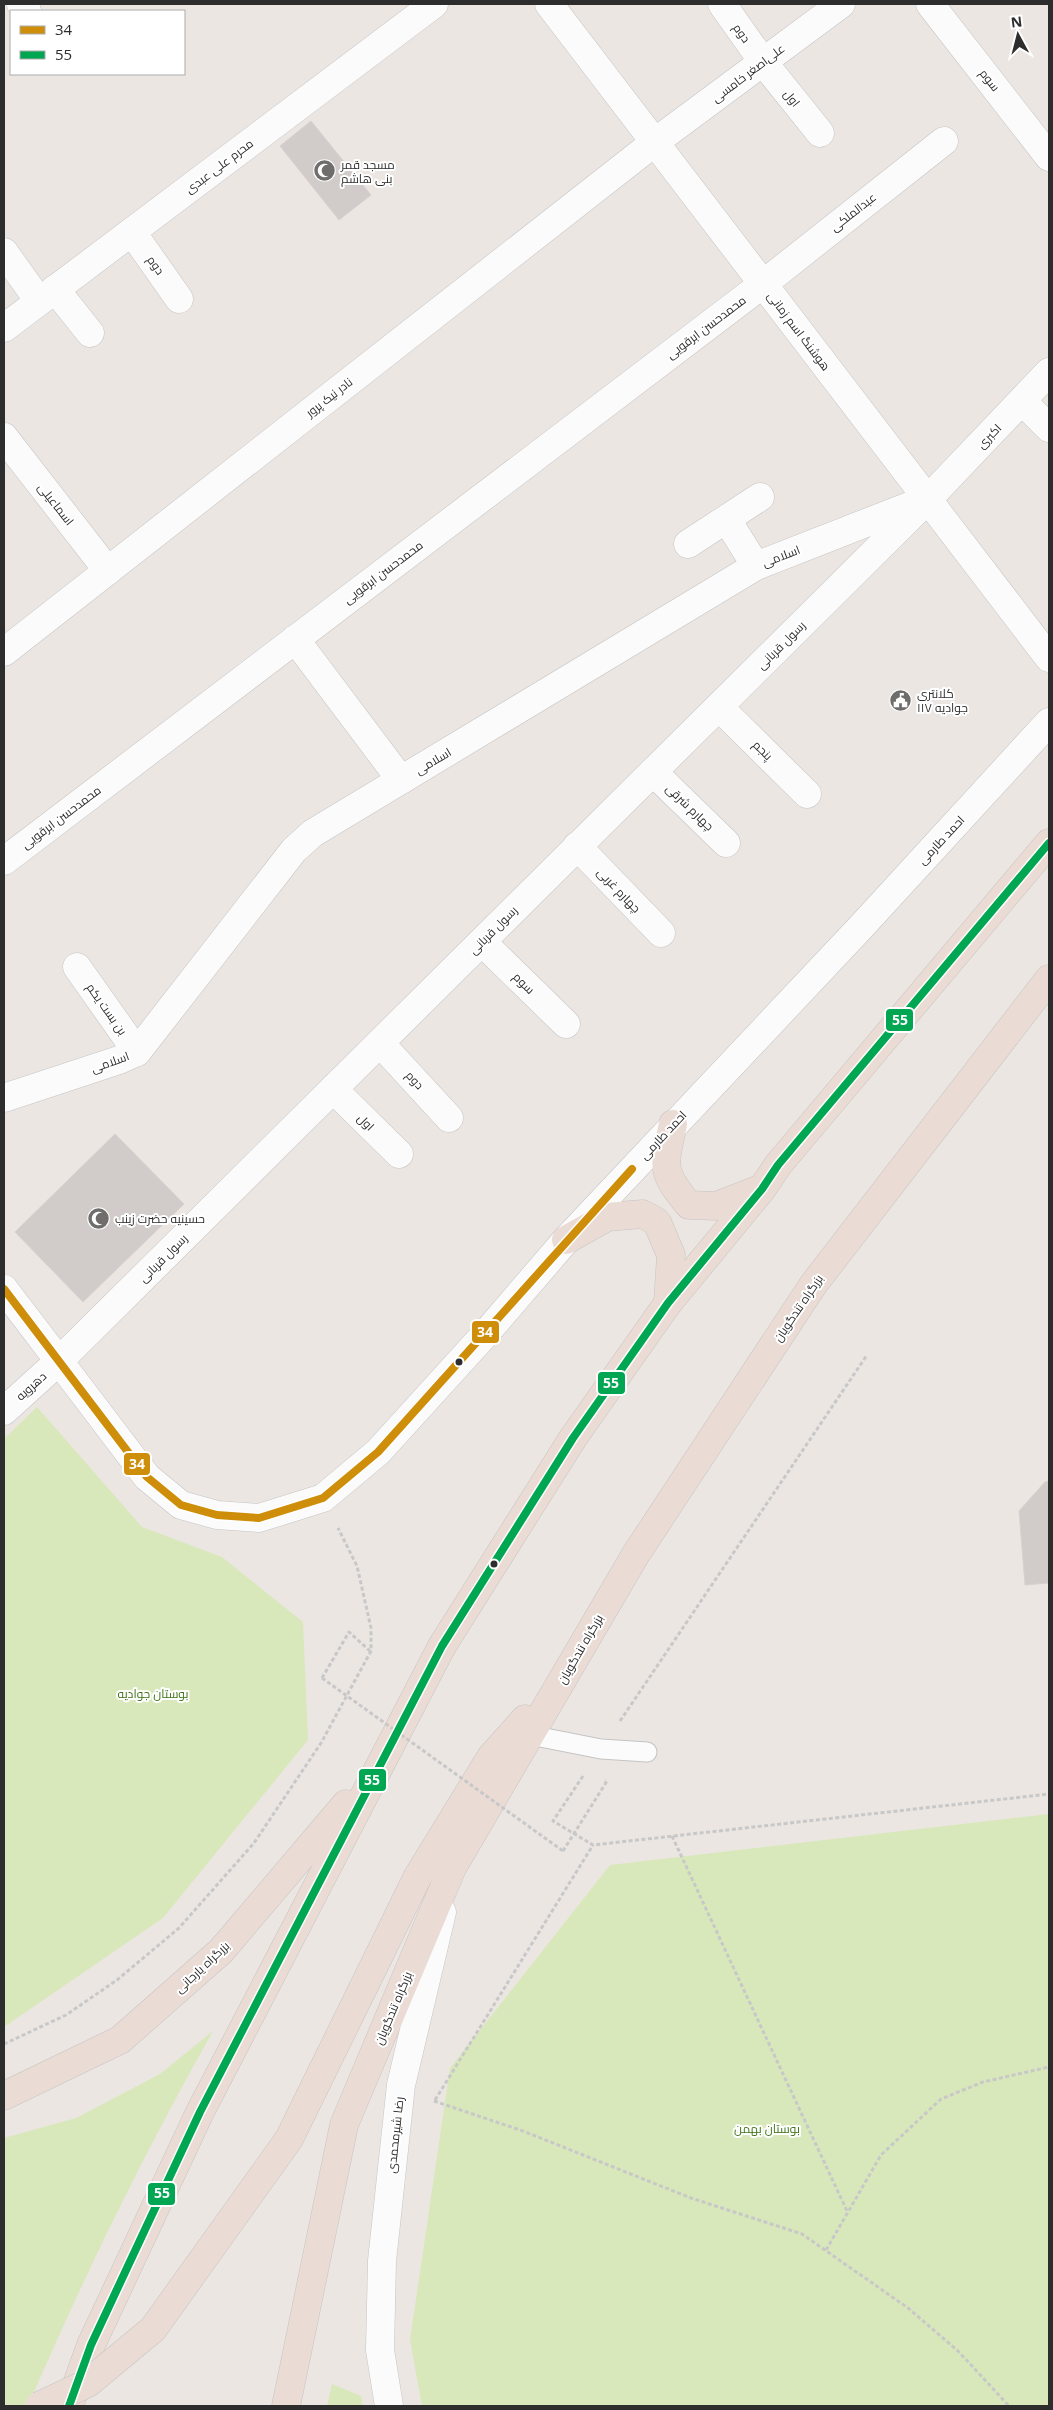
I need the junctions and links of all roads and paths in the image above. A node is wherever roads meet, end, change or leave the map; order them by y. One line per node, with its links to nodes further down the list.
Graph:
1 (434, 4): 11 (street, محرم علی عبدی)
2 (549, 4): 9 (street, هوشنگ اسم زمانی)
3 (722, 4): 6 (street, دوم)
4 (841, 4): 6 (street, علی‌اصغر خامسی)
5 (930, 4): 10 (street, سوم)
6 (763, 62): 7 (street, اول); 9 (street, علی‌اصغر خامسی)
7 (820, 133)
8 (944, 141): 13 (street, عبدالملکی)
9 (655, 142): 13 (street, هوشنگ اسم زمانی); 27 (street, نادر نیک پرور)
10 (1049, 157)
11 (132, 232): 14 (street, محرم علی عبدی); 15 (street, دوم)
12 (4, 252): 14 (street)
13 (763, 284): 23 (street, هوشنگ اسم زمانی); 28 (street, محمدحسن ابرقویی)
14 (47, 295): 16 (street, محرم علی عبدی); 17 (street)
15 (180, 299)
16 (4, 328)
17 (90, 333)
18 (1049, 372): 19 (street, اکبری)
19 (1022, 400): 20 (street); 23 (street, اکبری)
20 (1049, 428)
21 (4, 437): 27 (street, اسماعیلی)
22 (760, 497): 24 (street)
23 (928, 499): 26 (street, اسلامی); 30 (street, هوشنگ اسم زمانی); 31 (street, رسول قربانی)
24 (727, 520): 25 (street); 26 (street)
25 (688, 544)
26 (756, 566): 34 (street, اسلامی)
27 (108, 571): 29 (street, نادر نیک پرور)
28 (295, 639): 34 (street); 39 (street, محمدحسن ابرقویی)
29 (4, 652)
30 (1049, 658)
31 (719, 706): 33 (street, رسول قربانی); 35 (street, پنجم)
32 (1049, 722): 50 (street, احمد طارمی)
33 (653, 772): 37 (street, چهارم شرقی); 38 (street, رسول قربانی)
34 (401, 780): 46 (street, اسلامی)
35 (807, 794)
36 (1049, 842): 52 (highway)
37 (726, 843)
38 (577, 846): 40 (street, چهارم غربی); 41 (street, رسول قربانی)
39 (4, 860)
40 (661, 933)
41 (482, 942): 44 (street, سوم); 45 (street, رسول قربانی)
42 (77, 967): 46 (street, بن بست یکم)
43 (1049, 979): 61 (highway, بزرگراه تندگویان)
44 (566, 1024)
45 (380, 1043): 47 (street, رسول قربانی); 49 (street, دوم)
46 (137, 1052): 48 (street, اسلامی)
47 (333, 1089): 51 (street, اول); 57 (street, رسول قربانی)
48 (4, 1098)
49 (449, 1118)
50 (673, 1124): 52 (highway); 53 (street, احمد طارمی)
51 (399, 1154)
52 (762, 1189): 55 (highway)
53 (566, 1240): 55 (highway); 59 (street, احمد طارمی)
54 (4, 1289): 57 (street, احمد طارمی)
55 (668, 1303): 65 (highway)
56 (867, 1355): 63 (path)
57 (59, 1361): 58 (street, دهرویه); 59 (street, احمد طارمی)
58 (4, 1411)
59 (322, 1498): 60 (path)
60 (370, 1651): 66 (path, bridge); 71 (path)
61 (567, 1672): 62 (highway, بزرگراه تندگویان); 78 (highway, bridge)
62 (530, 1734): 63 (lane); 70 (highway, بزرگراه تندگویان)
63 (602, 1749): 64 (lane); 69 (path)
64 (647, 1752)
65 (379, 1765): 73 (highway, بزرگراه یارجانی); 79 (highway)
66 (607, 1781)
67 (1049, 1794): 68 (path)
68 (672, 1836): 69 (path); 76 (path)
69 (593, 1845): 74 (path)
70 (452, 1868): 80 (highway, بزرگراه تندگویان); 81 (street, رضا شیرمحمدی)
71 (4, 2044)
72 (1049, 2067): 76 (path)
73 (4, 2096)
74 (434, 2101): 75 (path); 77 (path)
75 (432, 2111)
76 (847, 2211): 77 (path)
77 (826, 2250): 82 (path)
78 (39, 2406)
79 (69, 2406)
80 (286, 2406)
81 (389, 2406)
82 (1009, 2406)

